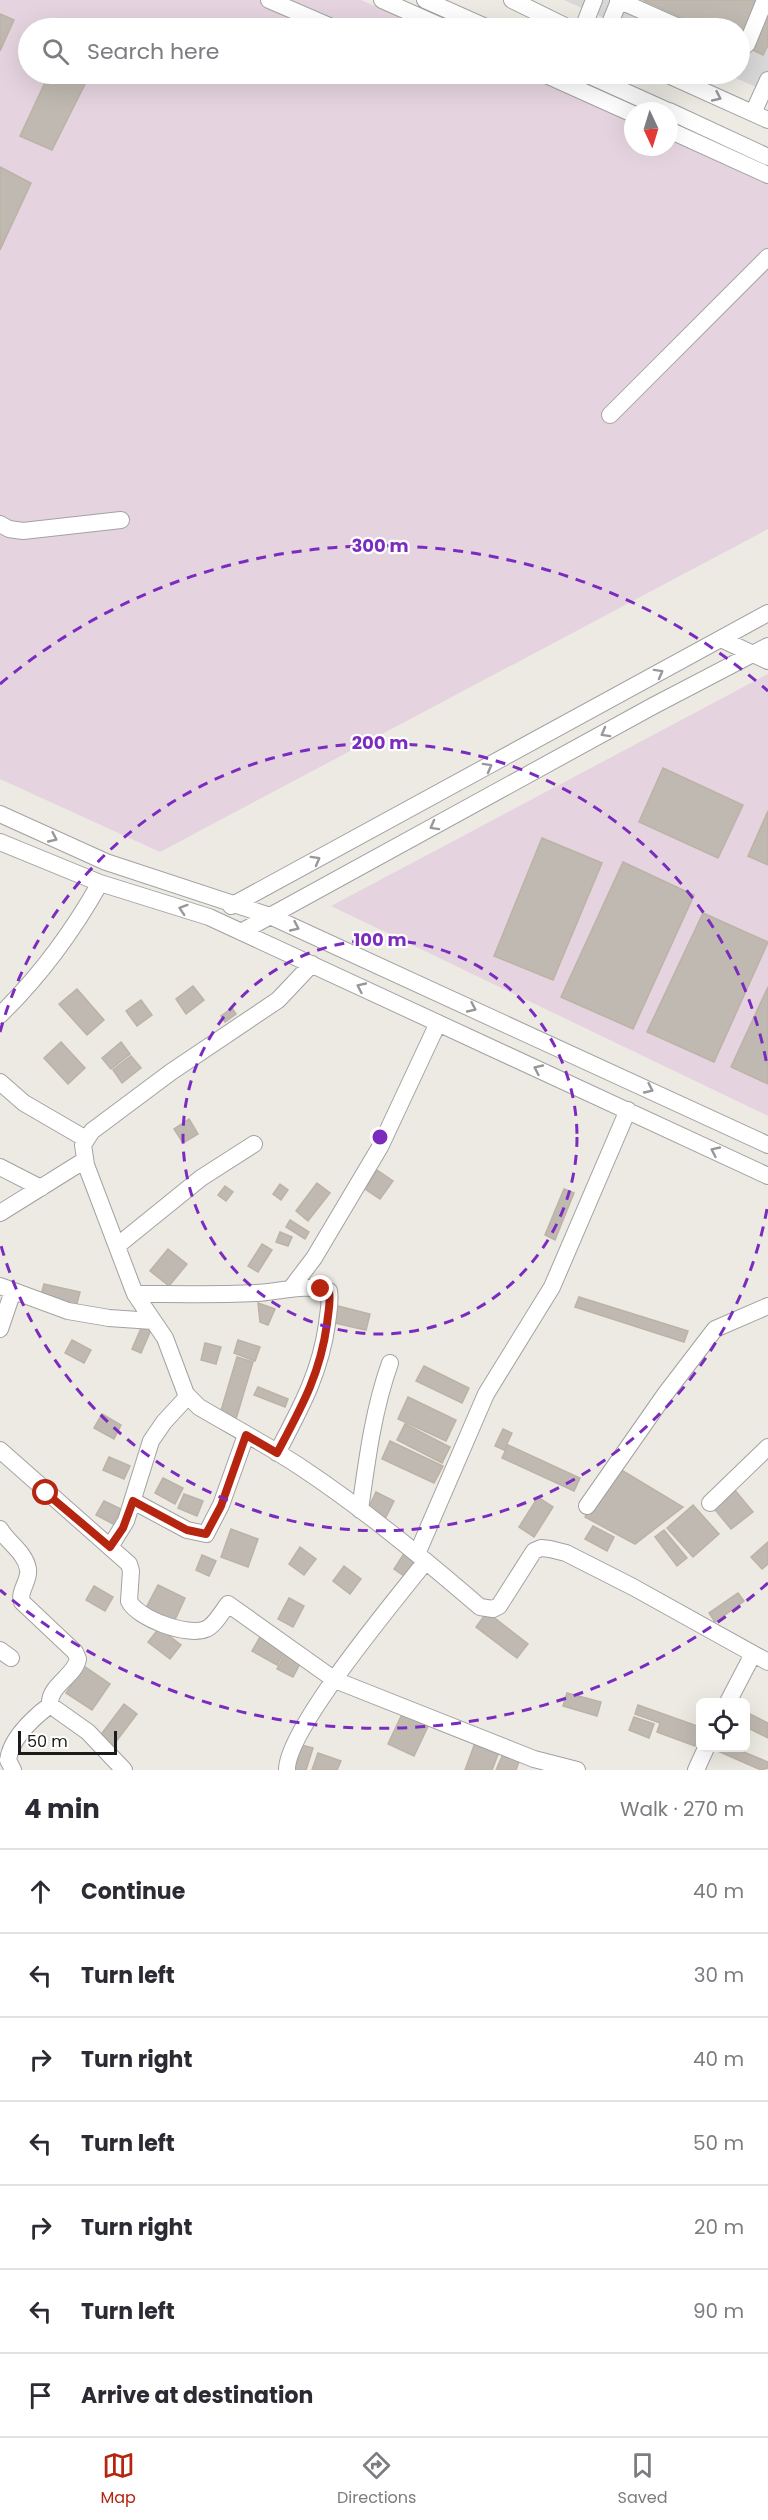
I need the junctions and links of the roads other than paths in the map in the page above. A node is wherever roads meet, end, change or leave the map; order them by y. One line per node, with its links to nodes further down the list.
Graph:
1 (269, 0): 8 (street)
2 (382, 0): 9 (street)
3 (425, 0): 10 (street)
4 (512, 0): 11 (street)
5 (594, 0): 12 (street)
6 (619, 0): 13 (street); 14 (street)
7 (765, 0): 15 (street)
8 (311, 18)
9 (422, 18)
10 (466, 18)
11 (549, 18)
12 (587, 18)
13 (612, 18)
14 (659, 18)
15 (750, 37)
16 (768, 80): 23 (street)
17 (566, 84): 21 (street)
18 (608, 84): 20 (street)
19 (688, 84): 23 (street, one-way to 23)
20 (649, 102)
21 (624, 110)
22 (678, 115): 25 (street)
23 (760, 117)
24 (678, 134): 26 (street)
25 (768, 157)
26 (768, 175)
27 (768, 256): 28 (street)
28 (610, 415)
29 (121, 520): 30 (street)
30 (0, 524)
31 (768, 613): 32 (street)
32 (721, 639): 33 (street); 37 (street, one-way to 32)
33 (763, 654): 38 (street, one-way to 38)
34 (0, 814): 37 (street, one-way to 37)
35 (0, 842): 36 (street)
36 (100, 883): 39 (street, one-way to 36); 42 (street)
37 (237, 903): 38 (street); 39 (street)
38 (270, 916): 40 (street); 48 (street, one-way to 48)
39 (209, 917): 40 (street)
40 (241, 932): 41 (street)
41 (312, 964): 43 (street, one-way to 41); 46 (street)
42 (0, 1015)
43 (438, 1023): 45 (street, one-way to 43); 55 (street)
44 (0, 1082): 46 (street)
45 (628, 1110): 51 (street, one-way to 45); 73 (street)
46 (86, 1138): 49 (street)
47 (254, 1144): 54 (street)
48 (768, 1145)
49 (85, 1160): 52 (street); 54 (street)
50 (0, 1167): 52 (street)
51 (768, 1176)
52 (41, 1188): 53 (street)
53 (0, 1213)
54 (117, 1246): 57 (street)
55 (292, 1287): 57 (street); 66 (street)
56 (6, 1288): 59 (street); 60 (street)
57 (135, 1294): 59 (street)
58 (768, 1306): 69 (street)
59 (153, 1321): 62 (street)
60 (0, 1329)
61 (390, 1363): 70 (street)
62 (188, 1396): 63 (street); 67 (street)
63 (246, 1435): 66 (street); 67 (street)
64 (768, 1448): 68 (street)
65 (0, 1450): 72 (street)
66 (277, 1453): 70 (street)
67 (133, 1501): 72 (street)
68 (710, 1503)
69 (587, 1506)
70 (360, 1510): 73 (street)
71 (0, 1529): 78 (street)
72 (110, 1547): 76 (street)
73 (421, 1557): 74 (street); 76 (street)
74 (753, 1654): 75 (street); 77 (street)
75 (768, 1662)
76 (335, 1680): 82 (street); 83 (street)
77 (730, 1698)
78 (50, 1705): 80 (street); 81 (street)
79 (704, 1752): 84 (street)
80 (13, 1770)
81 (124, 1770)
82 (287, 1770)
83 (577, 1770)
84 (696, 1770)

